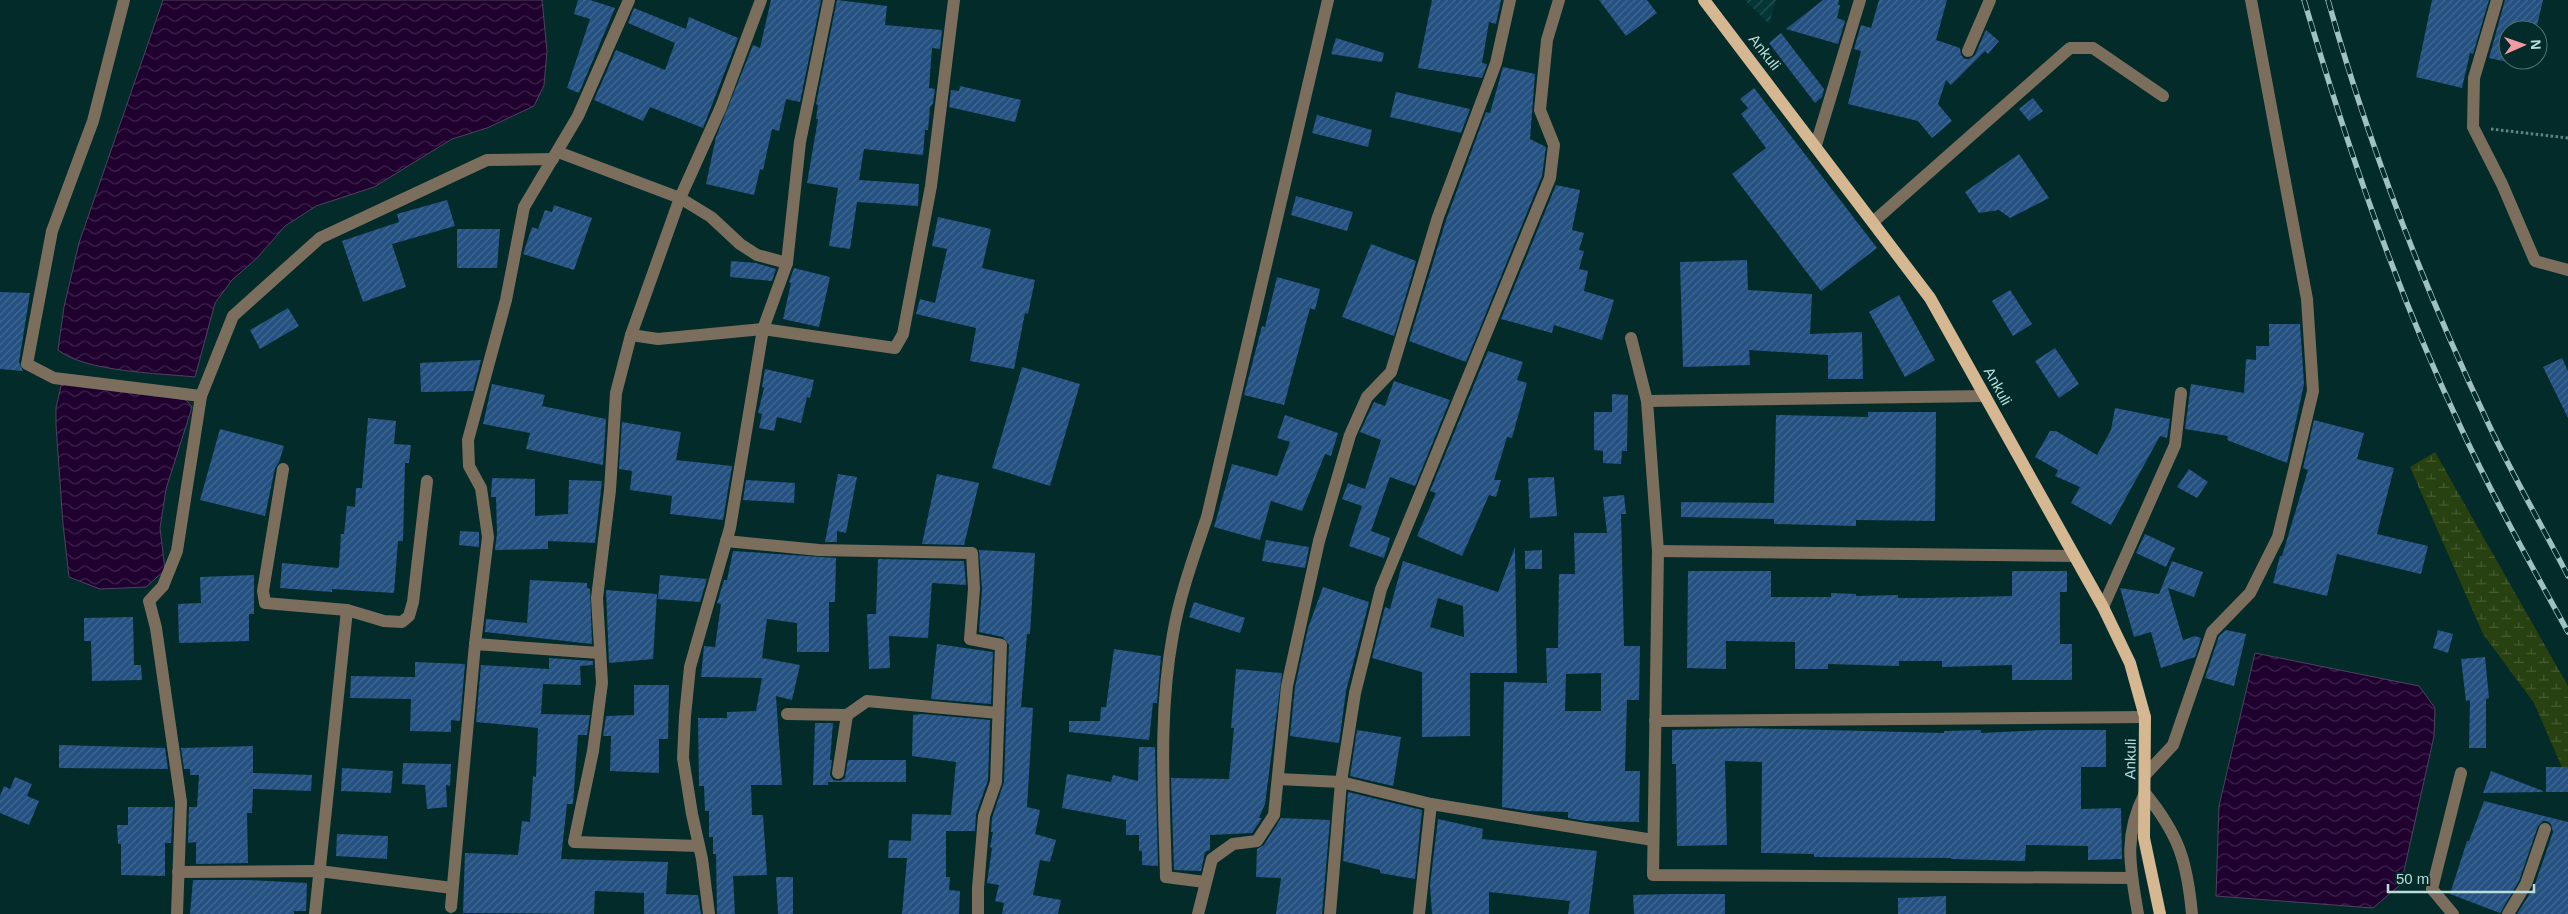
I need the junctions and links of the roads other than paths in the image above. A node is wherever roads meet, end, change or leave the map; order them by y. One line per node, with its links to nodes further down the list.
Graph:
1 (124, 0): 26 (street)
2 (629, 0): 17 (street)
3 (761, 0): 18 (street)
4 (830, 0): 20 (street)
5 (954, 0): 22 (street)
6 (1328, 0): 56 (street)
7 (1510, 0): 46 (street)
8 (1559, 0): 47 (street)
9 (1704, 0): 16 (main road, Ankuli)
10 (1860, 0): 16 (street)
11 (1990, 0): 14 (street)
12 (2251, 0): 45 (street)
13 (2497, 0): 21 (street)
14 (1968, 51)
15 (2163, 96): 19 (street)
16 (1816, 146): 19 (main road, Ankuli)
17 (556, 156): 18 (street); 26 (street); 36 (street)
18 (680, 198): 20 (street); 23 (street)
19 (1873, 222): 27 (main road, Ankuli)
20 (787, 263): 22 (street)
21 (2568, 270)
22 (764, 329): 23 (street); 31 (street)
23 (631, 335): 37 (street)
24 (1631, 338): 28 (street)
25 (2180, 393): 34 (street)
26 (201, 396): 54 (street)
27 (1985, 396): 28 (street); 33 (main road, Ankuli)
28 (1648, 401): 32 (street)
29 (283, 468): 35 (street)
30 (426, 481): 35 (street)
31 (726, 540): 38 (street); 52 (street)
32 (1658, 551): 33 (street); 42 (street)
33 (2074, 556): 34 (main road, Ankuli)
34 (2103, 607): 41 (main road, Ankuli)
35 (347, 610): 53 (street)
36 (475, 644): 37 (street); 57 (street)
37 (599, 652): 52 (street)
38 (998, 713): 40 (street); 63 (street)
39 (787, 714): 40 (street)
40 (847, 715): 43 (street)
41 (2146, 717): 42 (street); 45 (main road, Ankuli)
42 (1655, 721): 51 (street)
43 (838, 773)
44 (2461, 773): 69 (street)
45 (2146, 774): 48 (main road, Ankuli)
46 (1278, 779): 47 (street); 56 (street)
47 (1341, 782): 49 (street); 59 (street)
48 (2146, 793): 55 (street); 67 (main road, Ankuli); 68 (street)
49 (1431, 804): 51 (street); 65 (street)
50 (2546, 829): 70 (street)
51 (1653, 840): 55 (street)
52 (698, 846): 62 (street)
53 (319, 871): 54 (street); 57 (street); 61 (street)
54 (178, 872): 60 (street)
55 (2132, 878): 66 (street)
56 (1204, 882): 64 (street)
57 (452, 888): 58 (street)
58 (450, 907)
59 (1333, 913)
60 (177, 914)
61 (315, 914)
62 (709, 914)
63 (978, 914)
64 (1198, 914)
65 (1419, 914)
66 (2138, 914)
67 (2160, 914)
68 (2192, 914)
69 (2452, 914)
70 (2508, 914)

